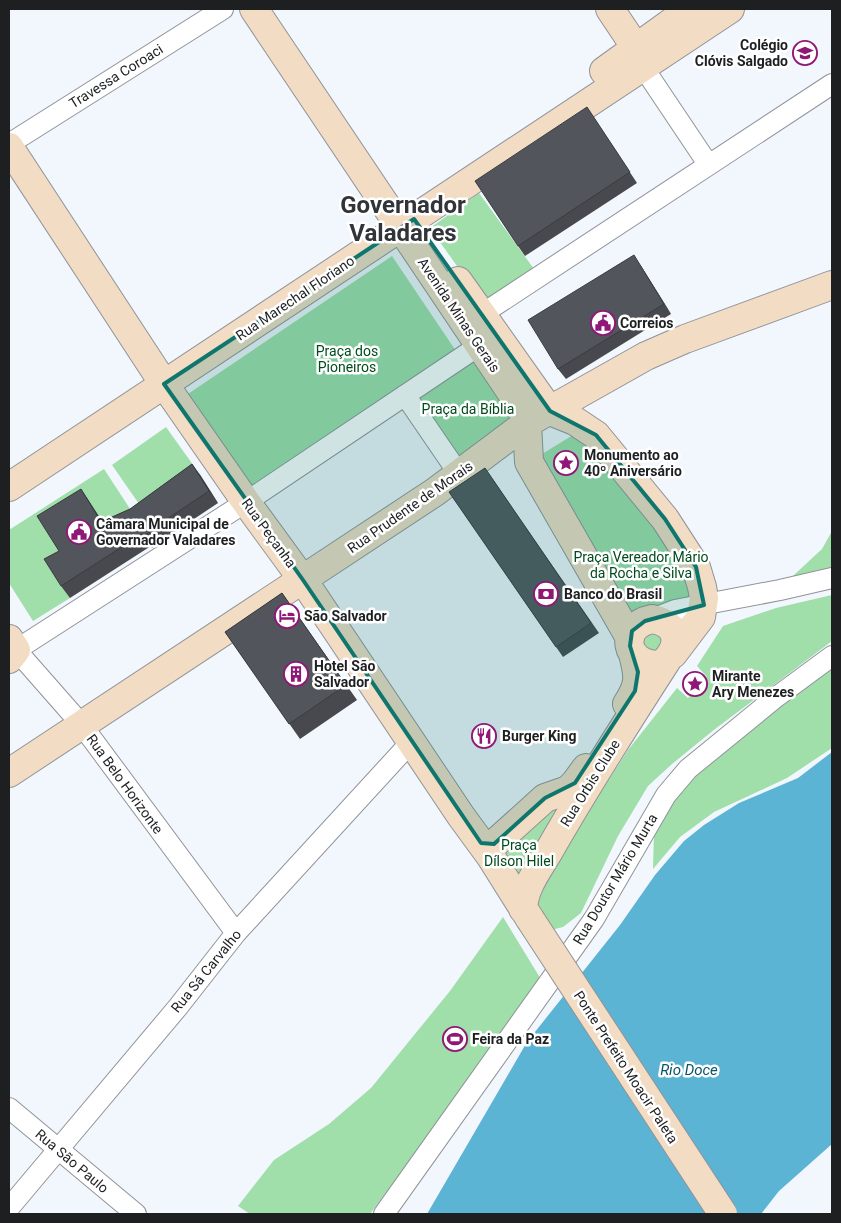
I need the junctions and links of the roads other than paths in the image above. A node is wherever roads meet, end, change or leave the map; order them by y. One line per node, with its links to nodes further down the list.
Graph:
1 (222, 9): 9 (street, Travessa Coroaci)
2 (254, 9): 11 (street, Avenida Minas Gerais)
3 (273, 9): 11 (street, Avenida Minas Gerais)
4 (610, 9): 7 (street)
5 (690, 9): 7 (street, Rua Marechal Floriano)
6 (730, 9): 7 (street, Rua Marechal Floriano)
7 (640, 58): 10 (street); 11 (street, Rua Marechal Floriano)
8 (832, 84): 10 (street)
9 (9, 145): 15 (street, Rua Peçanha)
10 (708, 164): 13 (street)
11 (403, 218): 13 (street, Avenida Minas Gerais); 14 (street, Avenida Minas Gerais); 15 (street, Rua Marechal Floriano)
12 (832, 285): 17 (street, Rua Prudente de Morais)
13 (482, 314): 17 (street, Avenida Minas Gerais)
14 (480, 345): 16 (street); 17 (street, Avenida Minas Gerais)
15 (162, 379): 18 (street, Rua Marechal Floriano); 20 (street, Rua Marechal Floriano); 21 (street, Rua Peçanha)
16 (405, 396): 19 (street); 21 (street)
17 (538, 417): 19 (street, Rua Prudente de Morais); 24 (street); 26 (street)
18 (9, 471)
19 (459, 474): 23 (street, Rua Prudente de Morais)
20 (9, 487)
21 (246, 502): 23 (street, Rua Peçanha); 27 (street)
22 (832, 578): 24 (street)
23 (303, 580): 30 (street, Rua Prudente de Morais); 31 (street, Rua Peçanha)
24 (712, 597): 25 (street); 29 (street, Rua Orbis Clube)
25 (652, 619): 26 (street); 29 (street)
26 (631, 646): 29 (street); 33 (street, Rua Orbis Clube)
27 (11, 649): 30 (street, Rua Belo Horizonte)
28 (832, 656): 42 (street, Rua Doutor Mário Murta)
29 (670, 657): 34 (street, Rua Orbis Clube)
30 (81, 724): 32 (street, Rua Prudente de Morais); 37 (street, Rua Belo Horizonte)
31 (412, 741): 35 (street, Rua Peçanha); 37 (street, Rua Sá Carvalho)
32 (9, 772)
33 (543, 800): 34 (street); 35 (street, Rua Orbis Clube)
34 (569, 816): 36 (street, Rua Orbis Clube)
35 (489, 848): 36 (street, Rua Peçanha)
36 (523, 901): 43 (street, Ponte Prefeito Moacir Paleta, bridge)
37 (236, 933): 39 (street, Rua Sá Carvalho)
38 (9, 1108): 39 (street, Rua São Paulo)
39 (58, 1149): 40 (street, Rua Sá Carvalho); 41 (street, Rua São Paulo)
40 (9, 1208)
41 (136, 1214)
42 (384, 1214)
43 (723, 1214)

